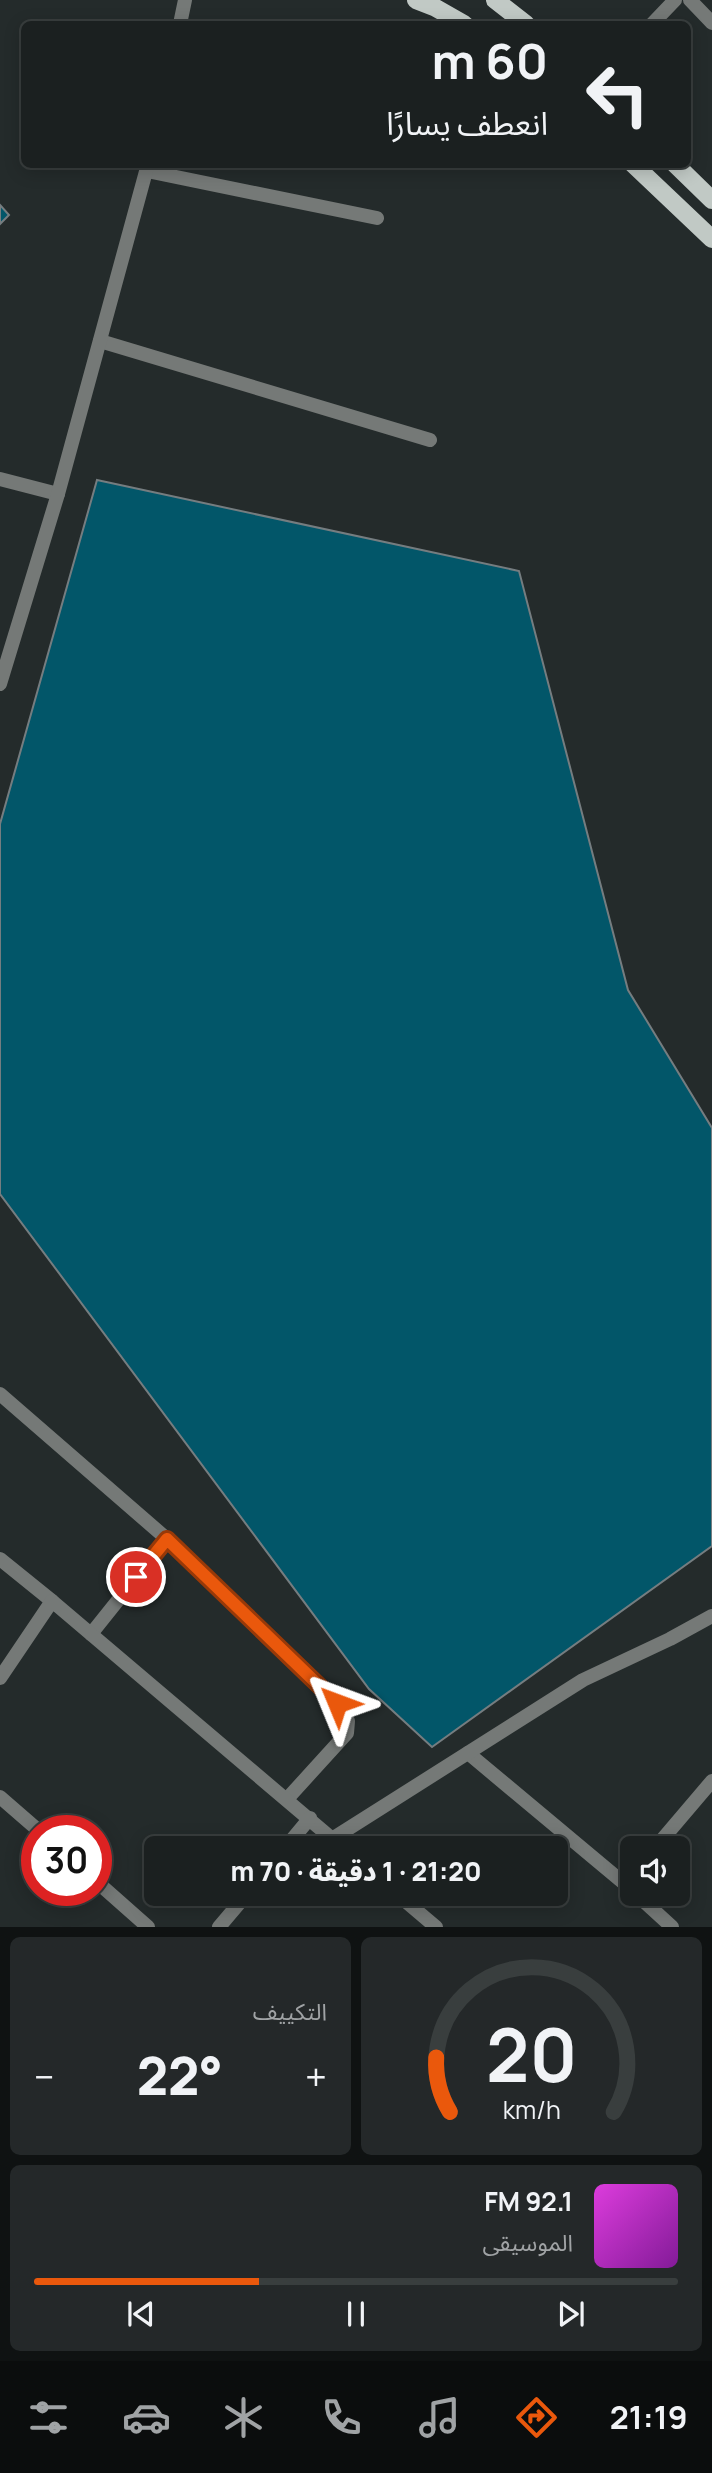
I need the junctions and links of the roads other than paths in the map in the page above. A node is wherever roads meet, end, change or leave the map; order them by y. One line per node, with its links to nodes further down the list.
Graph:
1 (185, 0): 6 (street)
2 (416, 0): 7 (main road)
3 (495, 0): 8 (main road)
4 (675, 0): 9 (street)
5 (690, 0): 10 (street)
6 (181, 21)
7 (459, 21)
8 (522, 21)
9 (655, 21)
10 (712, 23)
11 (147, 168): 15 (street); 17 (street)
12 (637, 168): 16 (main road)
13 (679, 168): 14 (main road)
14 (712, 200)
15 (377, 218)
16 (712, 239)
17 (100, 341): 18 (street); 20 (street)
18 (430, 440)
19 (0, 479): 20 (street)
20 (58, 494): 21 (street)
21 (0, 684)
22 (0, 1394): 23 (street)
23 (167, 1539): 27 (street); 32 (street)
24 (0, 1559): 25 (street)
25 (52, 1601): 27 (street); 28 (street)
26 (712, 1616): 29 (street)
27 (91, 1634): 32 (street)
28 (0, 1678)
29 (468, 1753): 37 (street); 39 (street)
30 (712, 1780): 38 (street)
31 (0, 1797): 33 (street)
32 (287, 1799): 34 (street)
33 (21, 1815)
34 (310, 1818): 35 (street); 36 (street)
35 (295, 1836)
36 (330, 1836)
37 (348, 1836)
38 (665, 1836)
39 (620, 1877)
40 (112, 1895): 44 (street)
41 (237, 1906): 45 (street)
42 (411, 1906): 46 (street)
43 (651, 1906): 47 (street)
44 (148, 1927)
45 (219, 1927)
46 (436, 1927)
47 (672, 1927)

